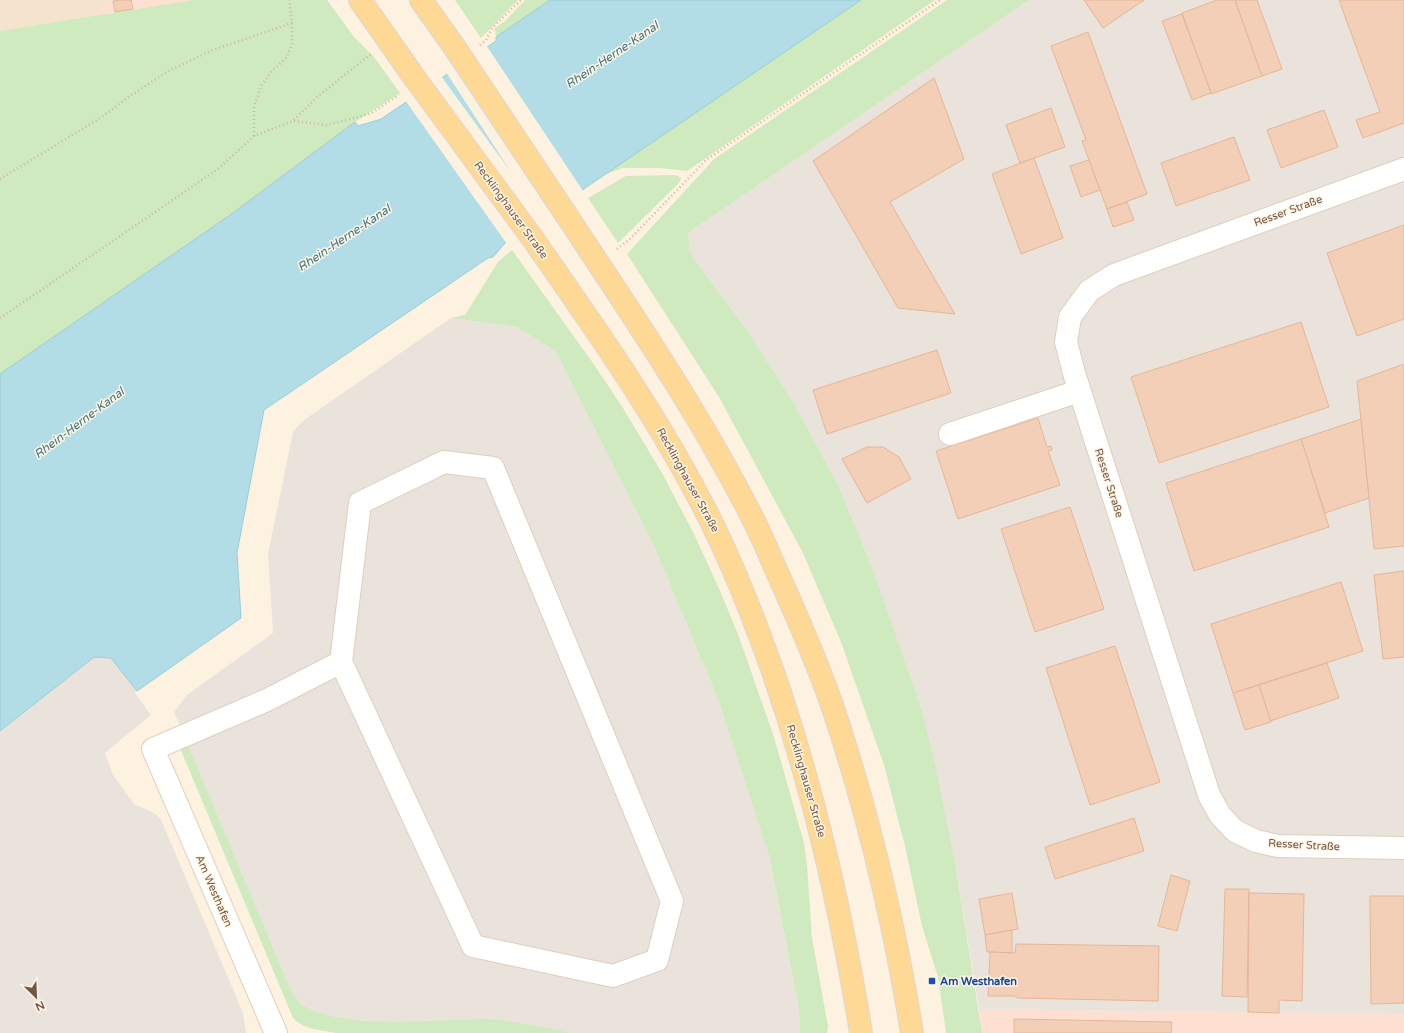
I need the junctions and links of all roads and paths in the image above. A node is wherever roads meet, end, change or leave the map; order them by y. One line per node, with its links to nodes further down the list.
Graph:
1 (289, 0): 6 (path)
2 (360, 0): 8 (main road, Recklinghauser Straße)
3 (421, 0): 22 (main road, bridge)
4 (522, 0): 7 (path)
5 (940, 0): 14 (path)
6 (292, 23): 11 (path); 13 (path)
7 (492, 28)
8 (389, 41): 10 (path); 20 (main road, Recklinghauser Straße, bridge)
9 (370, 114): 10 (path)
10 (293, 121): 11 (path)
11 (254, 136): 15 (path)
12 (1404, 169): 16 (street, Resser Straße)
13 (0, 179)
14 (618, 249)
15 (0, 318)
16 (1079, 390): 17 (street); 19 (street, Resser Straße)
17 (950, 434)
18 (341, 662): 18 (street); 21 (street, Am Westhafen)
19 (1404, 848)
20 (856, 1028)
21 (276, 1033)
22 (912, 1033)

